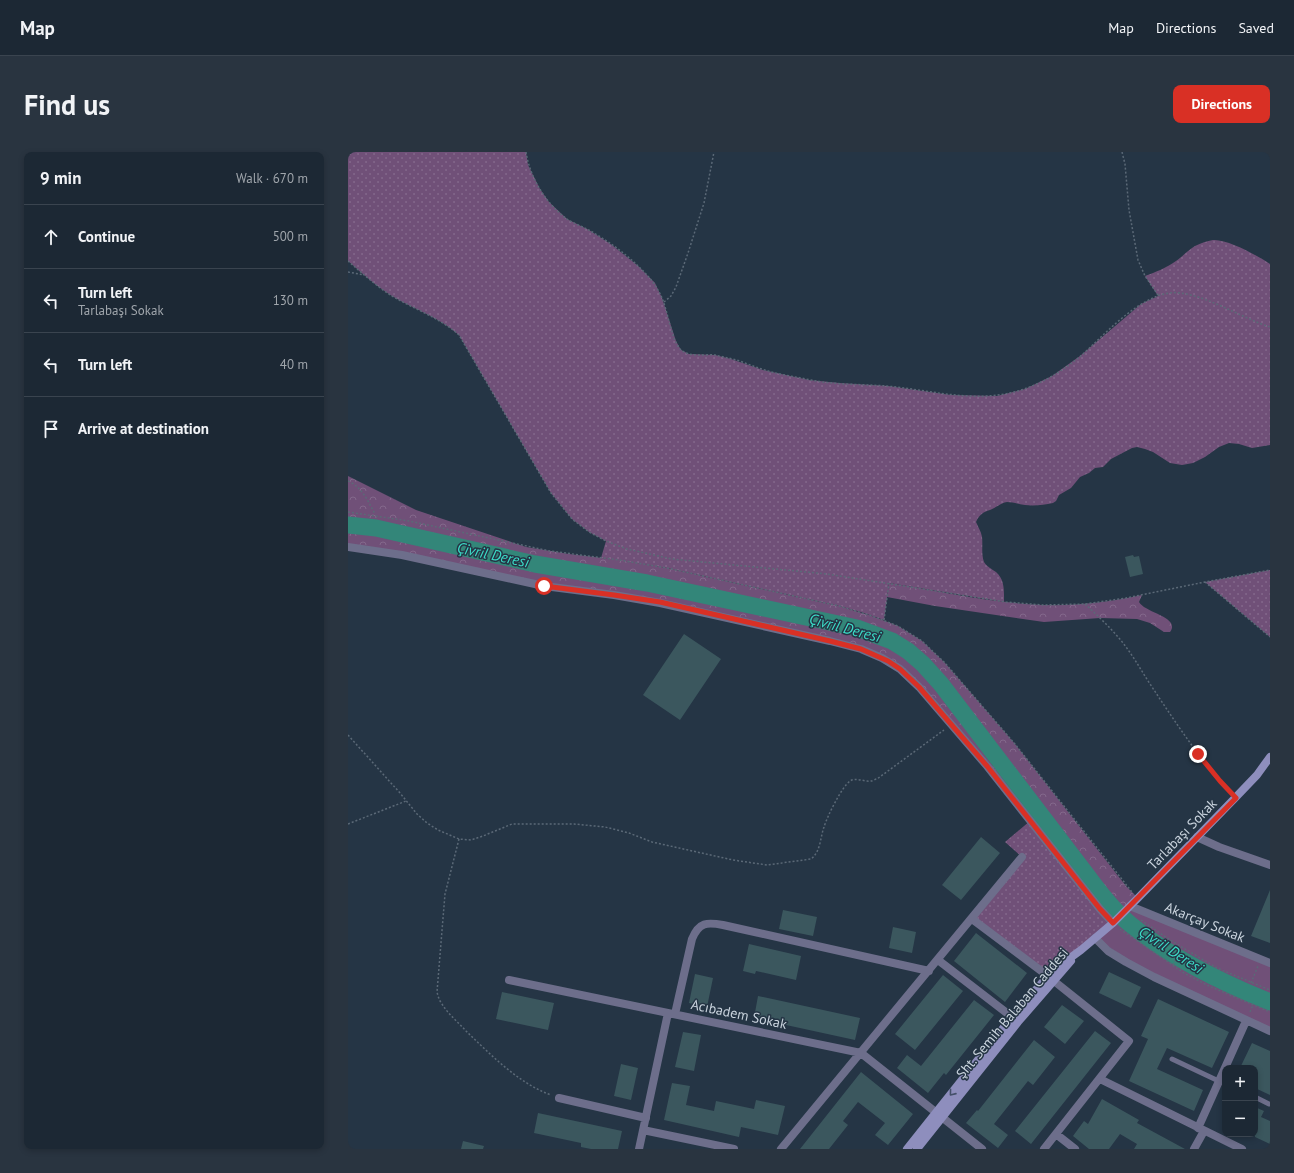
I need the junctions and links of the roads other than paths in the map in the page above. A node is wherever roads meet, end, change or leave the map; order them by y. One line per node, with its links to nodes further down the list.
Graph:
1 (348, 547): 8 (street)
2 (1269, 760): 3 (street, Tarlabaşı Sokak)
3 (1197, 837): 5 (street); 6 (street, Tarlabaşı Sokak)
4 (1022, 857): 7 (street)
5 (1270, 865)
6 (1128, 908): 8 (street, Tarlabaşı Sokak); 11 (street, Akarçay Sokak)
7 (972, 918): 10 (street); 13 (street)
8 (1114, 922): 9 (street, Şht. Semih Balaban Caddesi)
9 (1095, 938): 13 (street, Şht. Semih Balaban Caddesi); 17 (street)
10 (938, 960): 12 (street); 16 (street)
11 (1270, 963)
12 (929, 971): 15 (street); 19 (street)
13 (1051, 979): 16 (street, Şht. Semih Balaban Caddesi); 22 (street); 27 (street, Şht. Semih Balaban Caddesi)
14 (509, 980): 15 (street, Acıbadem Sokak)
15 (671, 1014): 19 (street, Acıbadem Sokak); 28 (street)
16 (1012, 1017): 27 (street, Şht. Semih Balaban Caddesi, one-way to 27)
17 (1246, 1021): 18 (street); 21 (street)
18 (1270, 1031)
19 (861, 1053): 27 (street, Acıbadem Sokak); 34 (street)
20 (1172, 1059): 23 (lane)
21 (1229, 1065)
22 (1100, 1079): 29 (street); 31 (street)
23 (1222, 1082): 29 (street)
24 (559, 1098): 28 (street)
25 (1258, 1099): 26 (lane)
26 (1268, 1104)
27 (939, 1115): 35 (street, Şht. Semih Balaban Caddesi); 36 (street, Şht. Semih Balaban Caddesi); 37 (street, Acıbadem Sokak)
28 (646, 1118): 30 (street)
29 (1201, 1129): 40 (street); 41 (street)
30 (643, 1130): 32 (street); 33 (street)
31 (1056, 1134): 38 (street); 39 (street)
32 (639, 1149)
33 (734, 1149)
34 (781, 1149)
35 (907, 1149)
36 (918, 1149)
37 (982, 1149)
38 (1044, 1149)
39 (1075, 1149)
40 (1194, 1149)
41 (1242, 1149)

